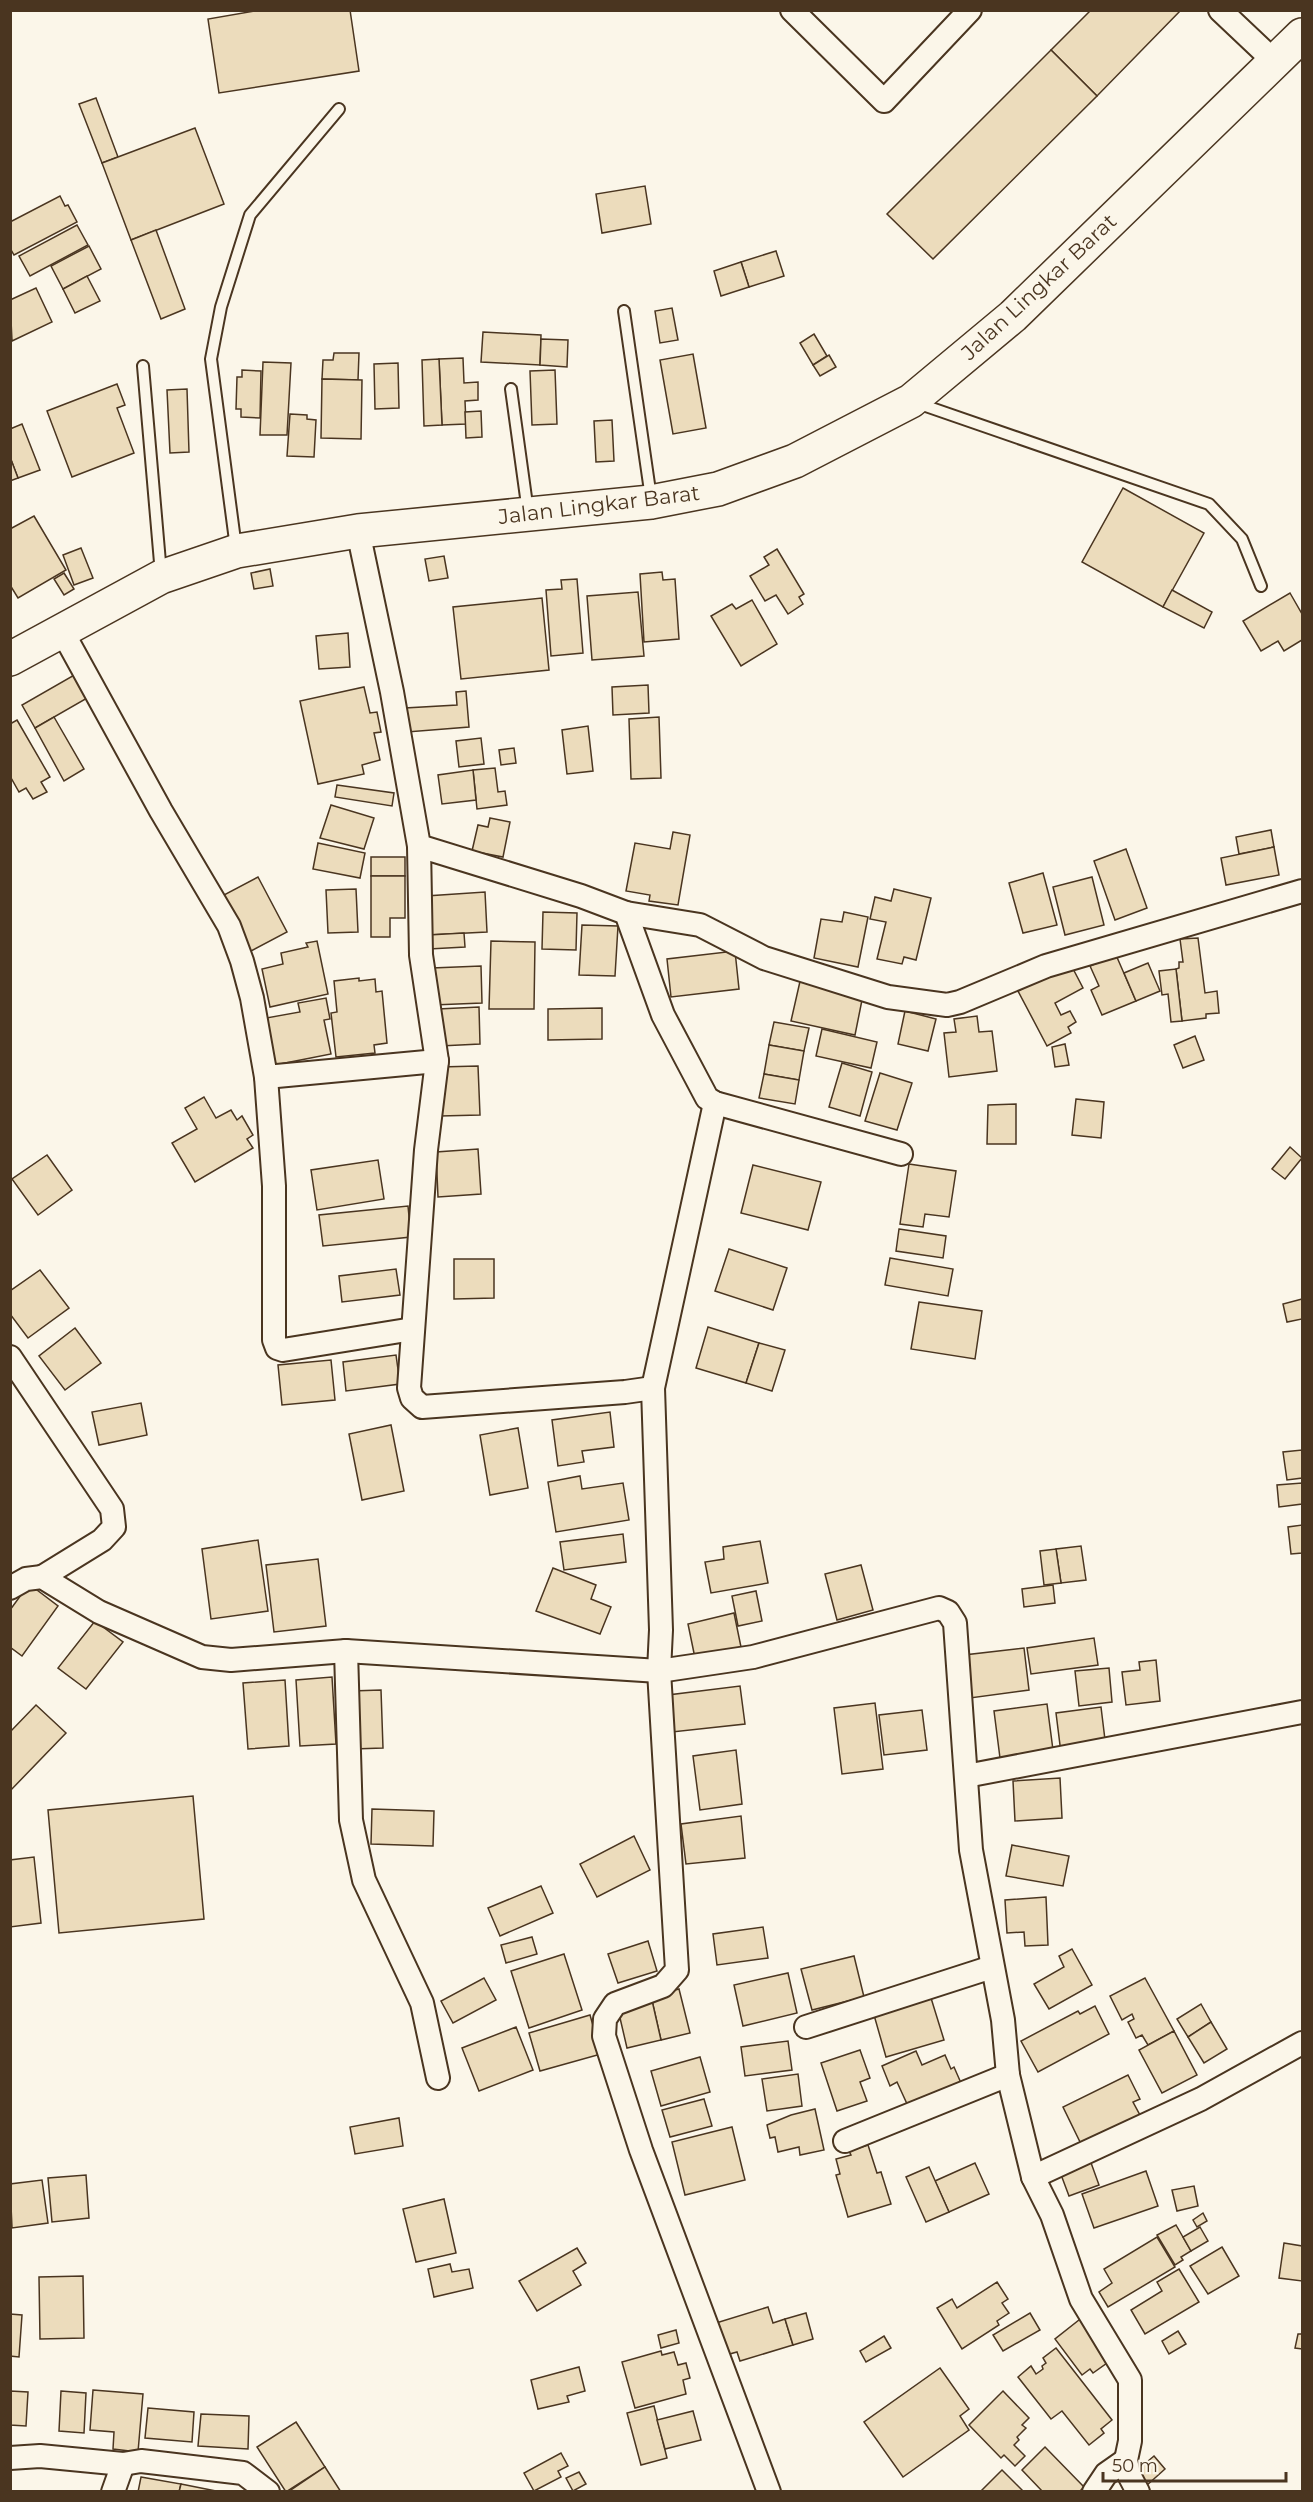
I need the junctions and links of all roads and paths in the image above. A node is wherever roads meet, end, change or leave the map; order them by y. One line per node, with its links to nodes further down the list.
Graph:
1 (792, 10): 2 (street)
2 (970, 10)
3 (1220, 10): 5 (street)
4 (1302, 35): 5 (highway, Jalan Lingkar Barat)
5 (1275, 62): 10 (highway, Jalan Lingkar Barat)
6 (339, 109): 14 (lane)
7 (624, 311): 11 (lane)
8 (143, 366): 15 (lane)
9 (511, 389): 12 (lane)
10 (911, 401): 11 (highway, Jalan Lingkar Barat); 16 (lane)
11 (651, 502): 12 (highway, Jalan Lingkar Barat)
12 (528, 515): 13 (highway, Jalan Lingkar Barat)
13 (358, 531): 14 (highway, Jalan Lingkar Barat); 19 (street)
14 (237, 551): 15 (highway, Jalan Lingkar Barat)
15 (161, 577): 17 (highway, Jalan Lingkar Barat)
16 (1261, 586)
17 (62, 631): 18 (highway, Jalan Lingkar Barat); 23 (street)
18 (10, 659)
19 (419, 846): 21 (street); 22 (street)
20 (1302, 891): 21 (street)
21 (626, 913): 24 (street)
22 (436, 1061): 23 (street); 26 (street)
23 (267, 1077): 26 (street)
24 (715, 1103): 25 (street); 28 (street)
25 (901, 1154)
26 (413, 1329): 28 (street)
27 (10, 1357): 29 (street)
28 (653, 1388): 32 (street)
29 (42, 1576): 30 (street); 31 (street)
30 (10, 1588)
31 (346, 1651): 32 (street); 39 (street)
32 (659, 1671): 34 (street); 47 (street)
33 (1302, 1712): 34 (street)
34 (966, 1776): 35 (street)
35 (992, 1967): 36 (street); 38 (street)
36 (806, 2027)
37 (1302, 2043): 41 (street)
38 (1008, 2075): 40 (street); 41 (street)
39 (438, 2078)
40 (845, 2141)
41 (1033, 2177): 43 (street)
42 (10, 2458): 44 (street)
43 (1126, 2460): 48 (street); 49 (street)
44 (123, 2464): 45 (street); 46 (street)
45 (113, 2492)
46 (268, 2492)
47 (769, 2492)
48 (1094, 2492)
49 (1138, 2492)

